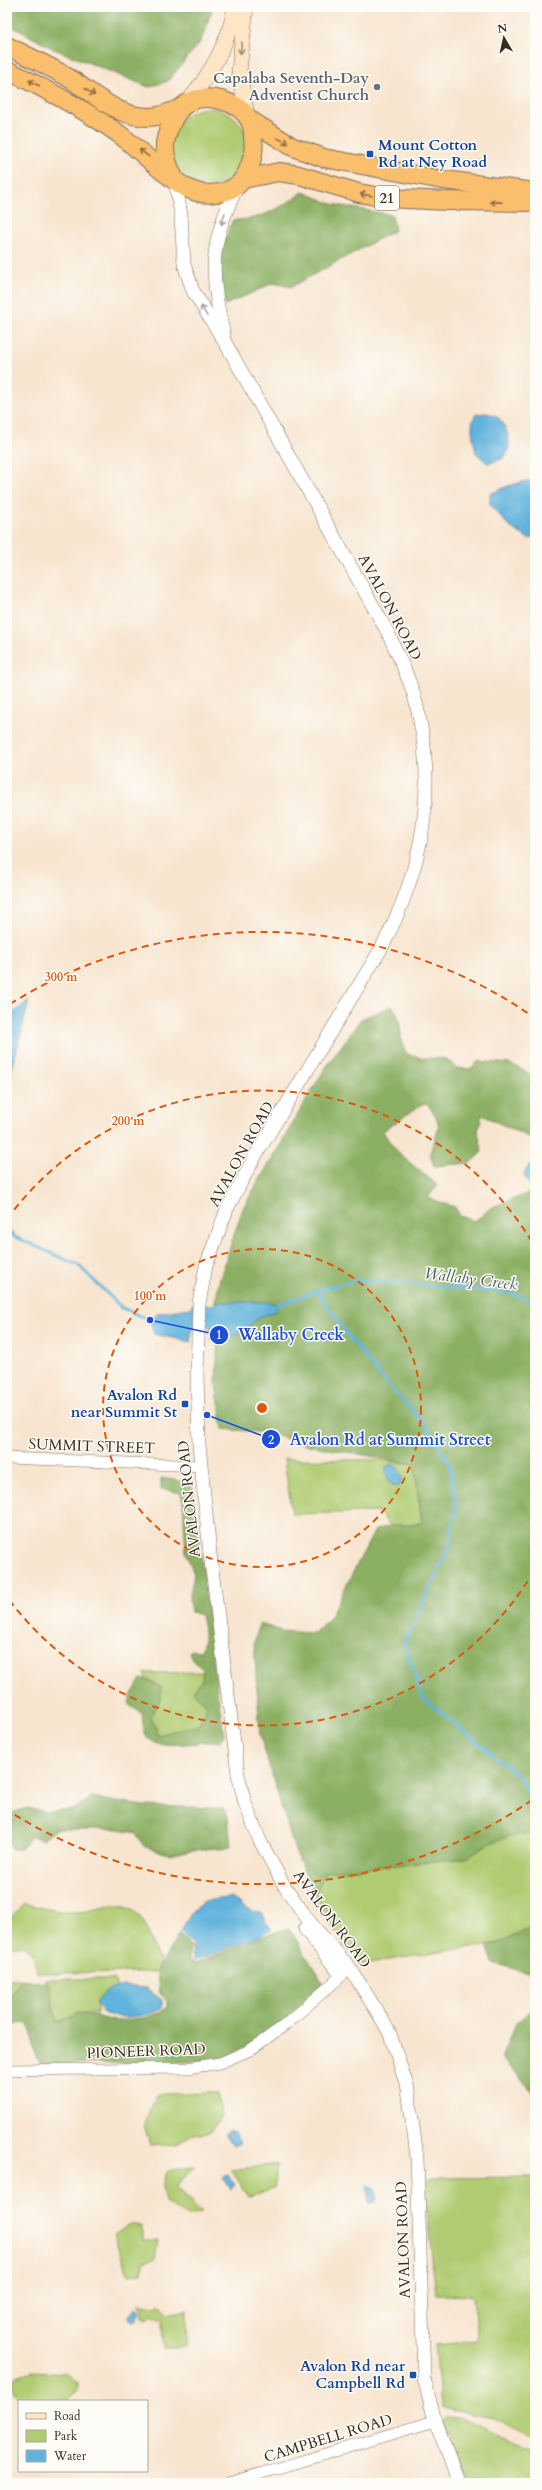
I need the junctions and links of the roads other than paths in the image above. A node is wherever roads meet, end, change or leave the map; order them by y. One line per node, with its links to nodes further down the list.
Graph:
1 (235, 7): 5 (main road)
2 (246, 7): 6 (main road, one-way to 6)
3 (7, 46): 5 (highway, 21, one-way to 5)
4 (7, 70): 7 (highway, 21, one-way to 4)
5 (184, 106): 6 (highway, 21); 7 (highway)
6 (248, 118): 8 (highway); 9 (highway, 21, one-way to 9)
7 (174, 179): 8 (highway, 21); 11 (street, AVALON ROAD, one-way to 7)
8 (241, 181): 10 (highway, 21, one-way to 8); 11 (street, AVALON ROAD, one-way to 11)
9 (535, 192)
10 (535, 202)
11 (226, 344): 13 (street, AVALON ROAD)
12 (7, 1458): 13 (street, SUMMIT STREET)
13 (200, 1466): 14 (street, AVALON ROAD)
14 (346, 1972): 15 (street, PIONEER ROAD); 16 (street, AVALON ROAD)
15 (7, 2070)
16 (435, 2421): 17 (street, CAMPBELL ROAD); 18 (street, AVALON ROAD)
17 (229, 2483)
18 (459, 2483)

